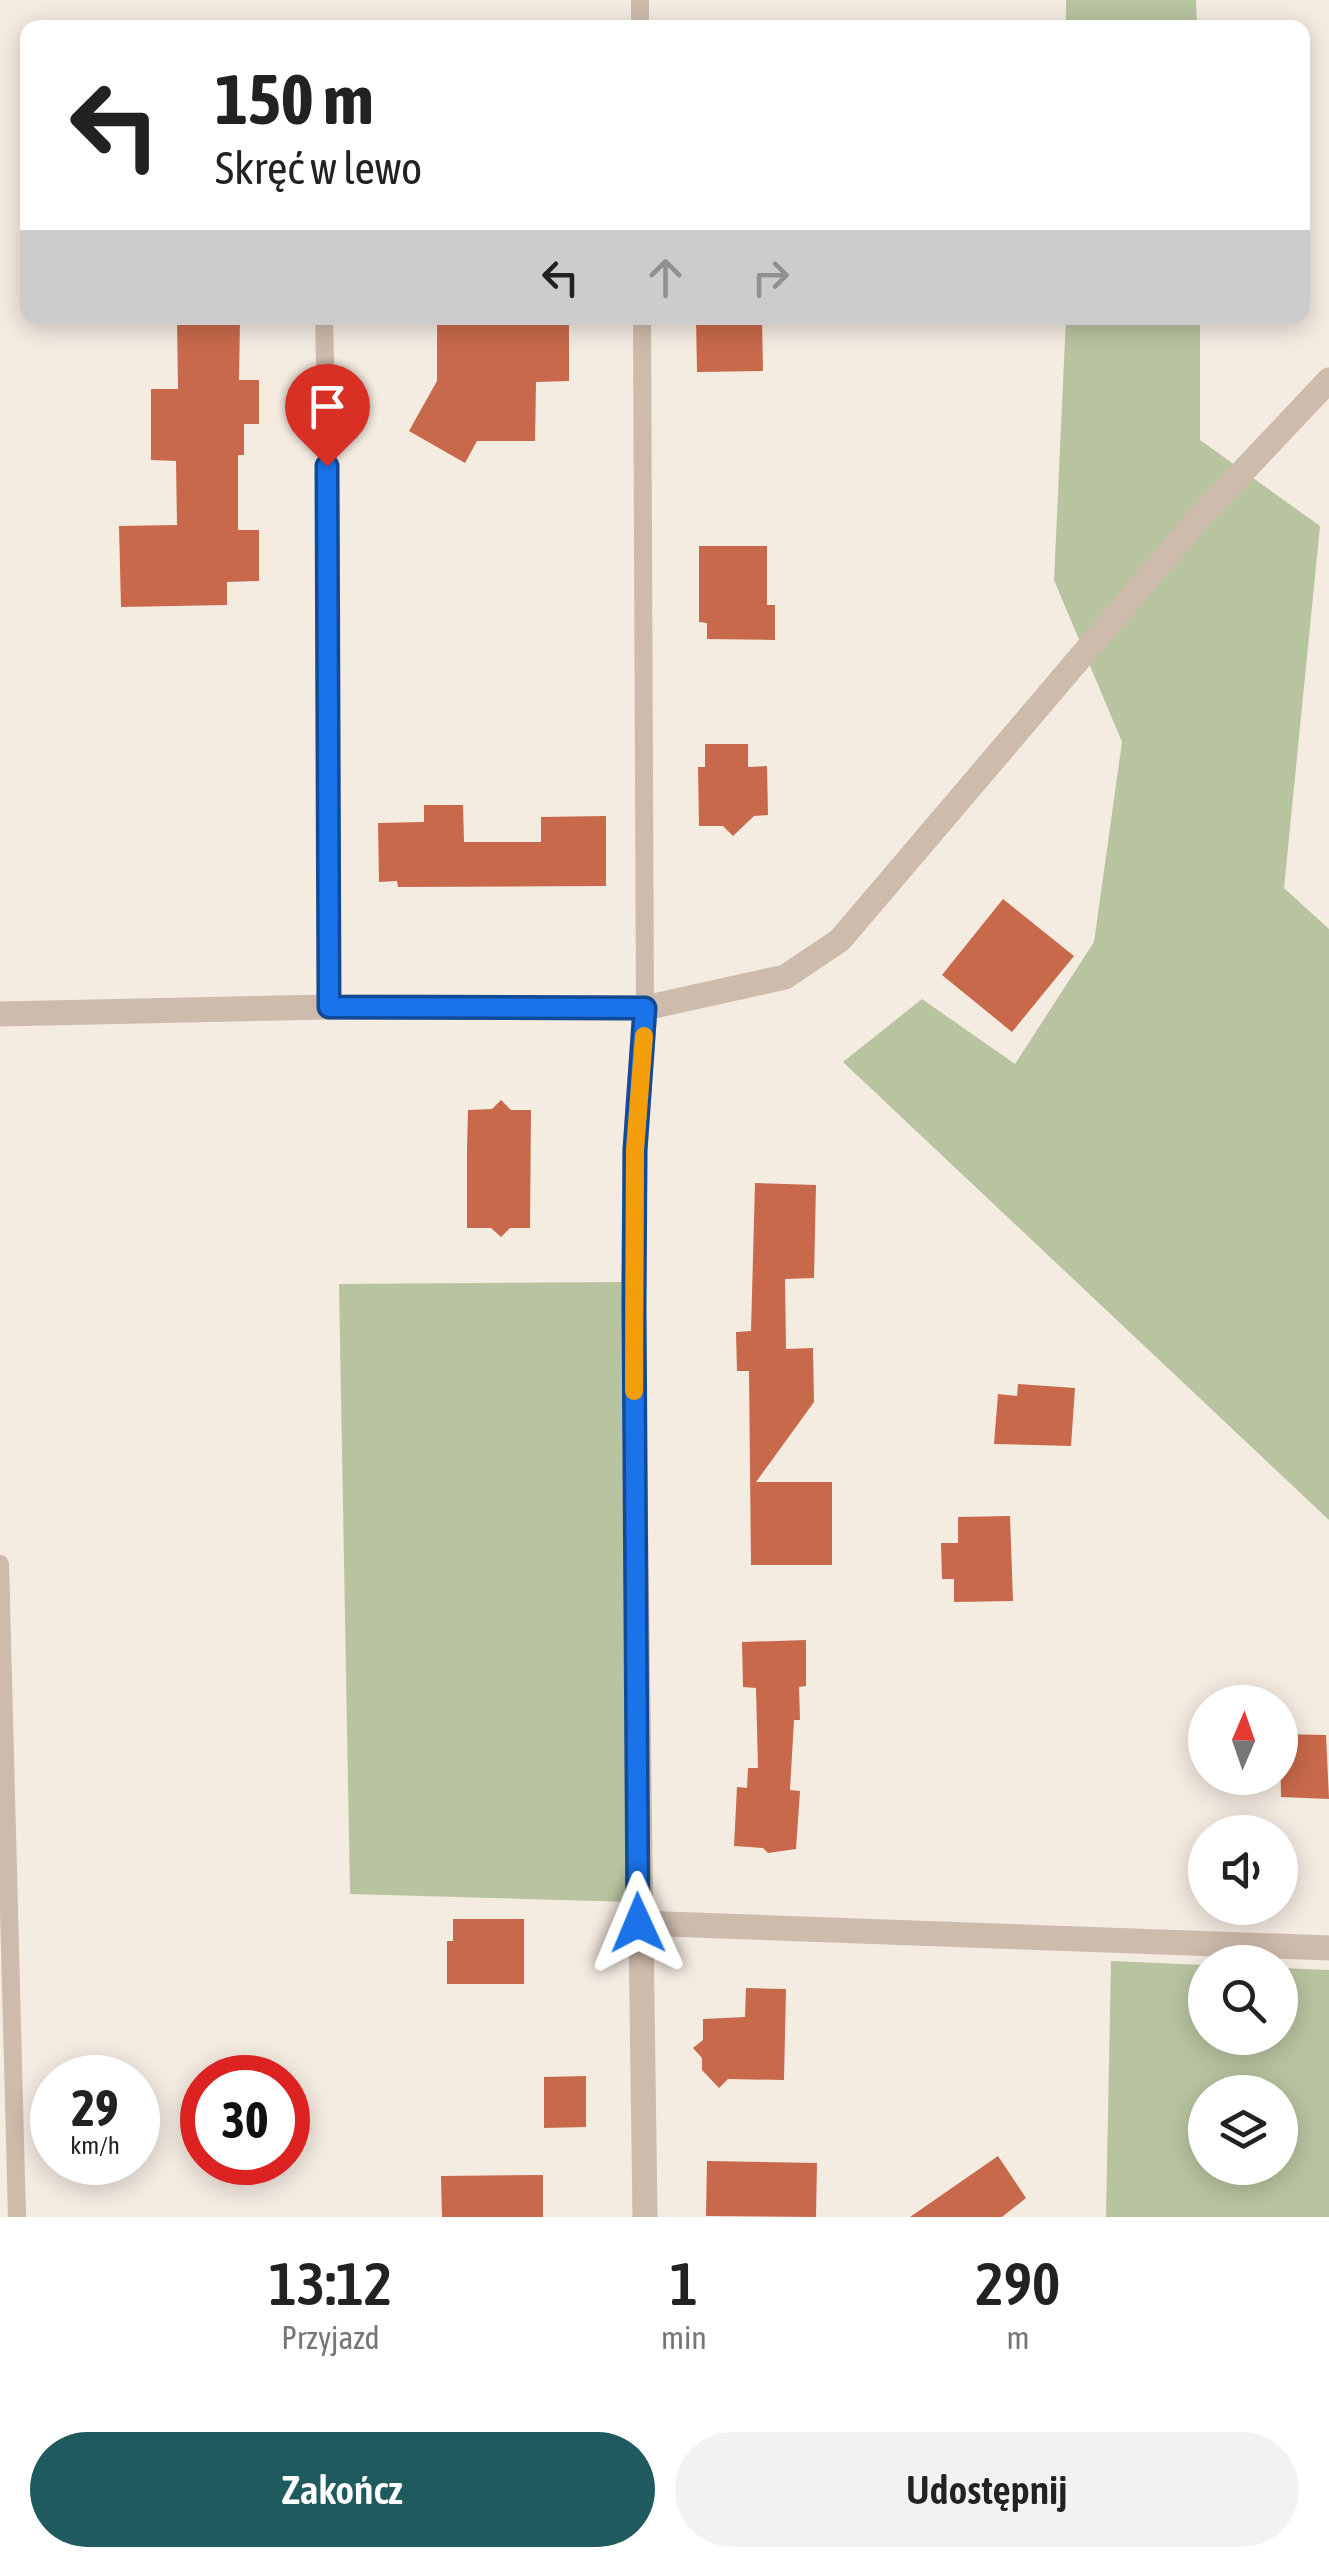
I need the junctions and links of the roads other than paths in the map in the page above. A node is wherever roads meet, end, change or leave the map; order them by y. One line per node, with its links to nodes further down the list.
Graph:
1 (324, 325): 4 (lane)
2 (642, 325): 5 (lane)
3 (1329, 380): 5 (street)
4 (329, 1007): 5 (street); 6 (street)
5 (645, 1008): 8 (street)
6 (0, 1014)
7 (0, 1564): 10 (lane)
8 (638, 1923): 9 (street); 11 (street)
9 (1329, 1948)
10 (17, 2217)
11 (645, 2217)

